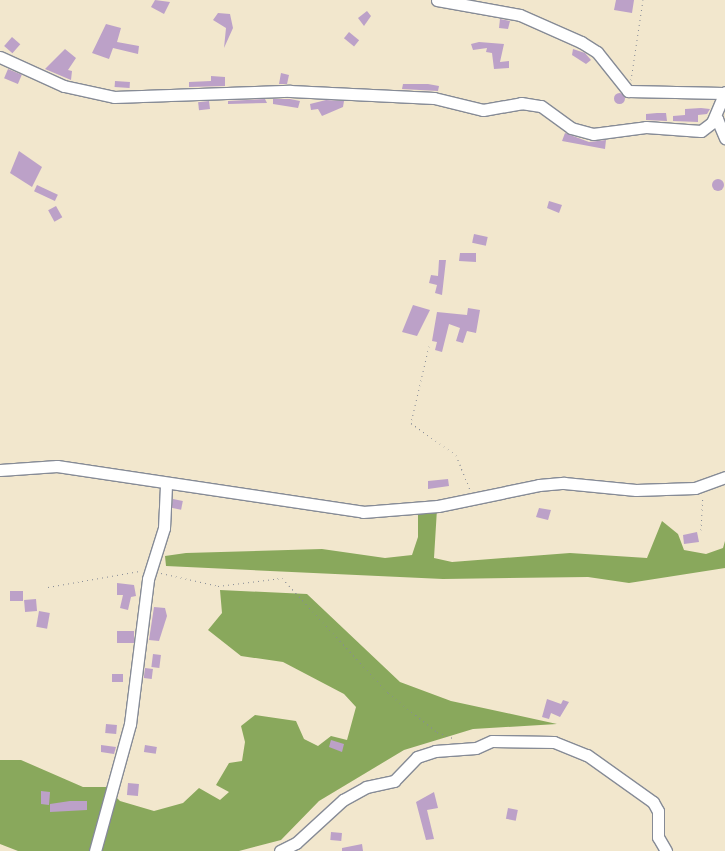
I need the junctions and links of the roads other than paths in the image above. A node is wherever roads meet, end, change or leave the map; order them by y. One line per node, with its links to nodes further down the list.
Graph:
1 (437, 0): 3 (street)
2 (0, 56): 4 (street)
3 (724, 92): 4 (street)
4 (717, 119): 5 (street)
5 (725, 138)
6 (0, 470): 8 (street)
7 (725, 477): 8 (street)
8 (166, 485): 9 (street)
9 (95, 851)
10 (280, 851): 11 (street)
11 (666, 851)

